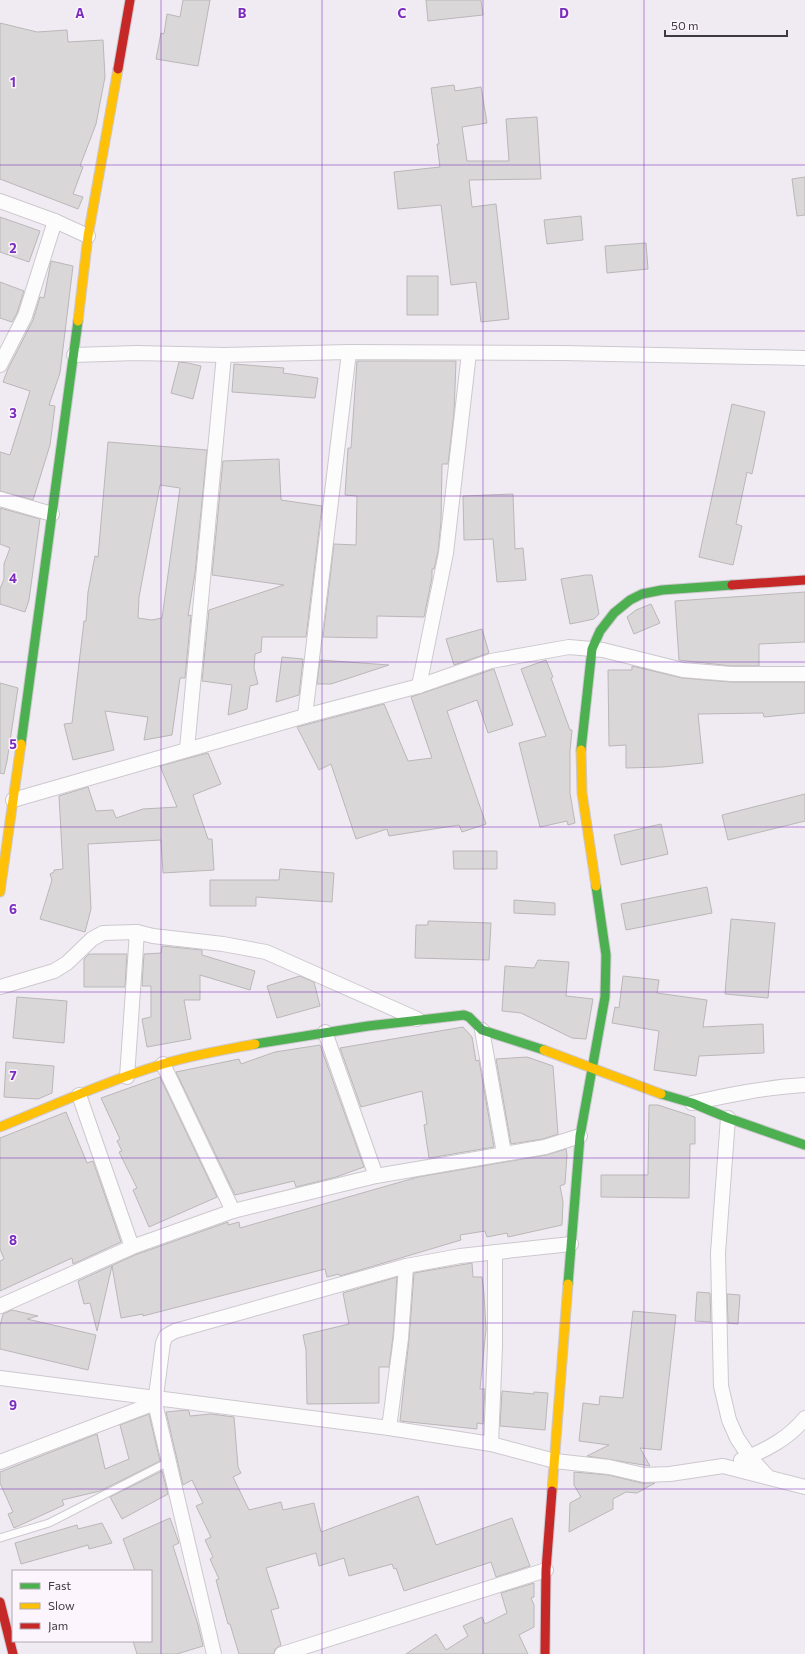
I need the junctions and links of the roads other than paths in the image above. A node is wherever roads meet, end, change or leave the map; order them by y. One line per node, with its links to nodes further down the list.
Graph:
1 (130, 0): 4 (street)
2 (0, 201): 3 (street)
3 (55, 221): 4 (street); 10 (street)
4 (88, 236): 7 (street)
5 (349, 352): 6 (street); 8 (street); 17 (street)
6 (469, 353): 9 (street); 16 (street)
7 (74, 355): 8 (street); 12 (street)
8 (224, 355): 18 (street)
9 (805, 358)
10 (0, 365)
11 (0, 499): 12 (street)
12 (52, 514): 19 (street)
13 (805, 580): 14 (street)
14 (592, 649): 15 (street); 16 (street); 27 (street)
15 (805, 674)
16 (419, 686): 17 (street)
17 (305, 716): 18 (street)
18 (187, 749): 19 (street)
19 (13, 800): 20 (street)
20 (0, 892)
21 (137, 932): 22 (street); 23 (street); 28 (street)
22 (0, 987)
23 (417, 1019): 24 (street); 25 (street)
24 (482, 1030): 27 (street); 36 (street)
25 (325, 1032): 26 (street); 37 (street)
26 (163, 1064): 28 (street); 38 (street)
27 (592, 1068): 31 (street); 34 (street)
28 (127, 1077): 30 (street)
29 (805, 1085): 31 (street)
30 (79, 1094): 33 (street); 40 (street)
31 (692, 1103): 32 (street)
32 (728, 1118): 35 (street); 49 (street)
33 (0, 1127)
34 (580, 1136): 36 (street); 39 (street)
35 (805, 1145)
36 (504, 1153): 37 (street)
37 (376, 1176): 38 (street)
38 (233, 1212): 40 (street)
39 (571, 1244): 41 (street); 51 (street)
40 (132, 1247): 43 (street)
41 (494, 1252): 42 (street); 48 (street)
42 (406, 1266): 45 (street); 47 (street)
43 (0, 1306)
44 (0, 1378): 45 (street)
45 (156, 1400): 47 (street); 50 (street); 52 (street)
46 (805, 1418): 49 (street)
47 (389, 1428): 48 (street)
48 (491, 1444): 51 (street)
49 (749, 1456): 53 (street); 54 (street)
50 (170, 1461): 56 (lane); 62 (street)
51 (555, 1461): 53 (street); 57 (street)
52 (0, 1462)
53 (723, 1466): 54 (street)
54 (768, 1477): 55 (street)
55 (805, 1488)
56 (0, 1538)
57 (546, 1570): 60 (street); 63 (street)
58 (0, 1602): 59 (street)
59 (4, 1635): 61 (street)
60 (546, 1650): 64 (street)
61 (13, 1654)
62 (214, 1654)
63 (282, 1654)
64 (532, 1654)

